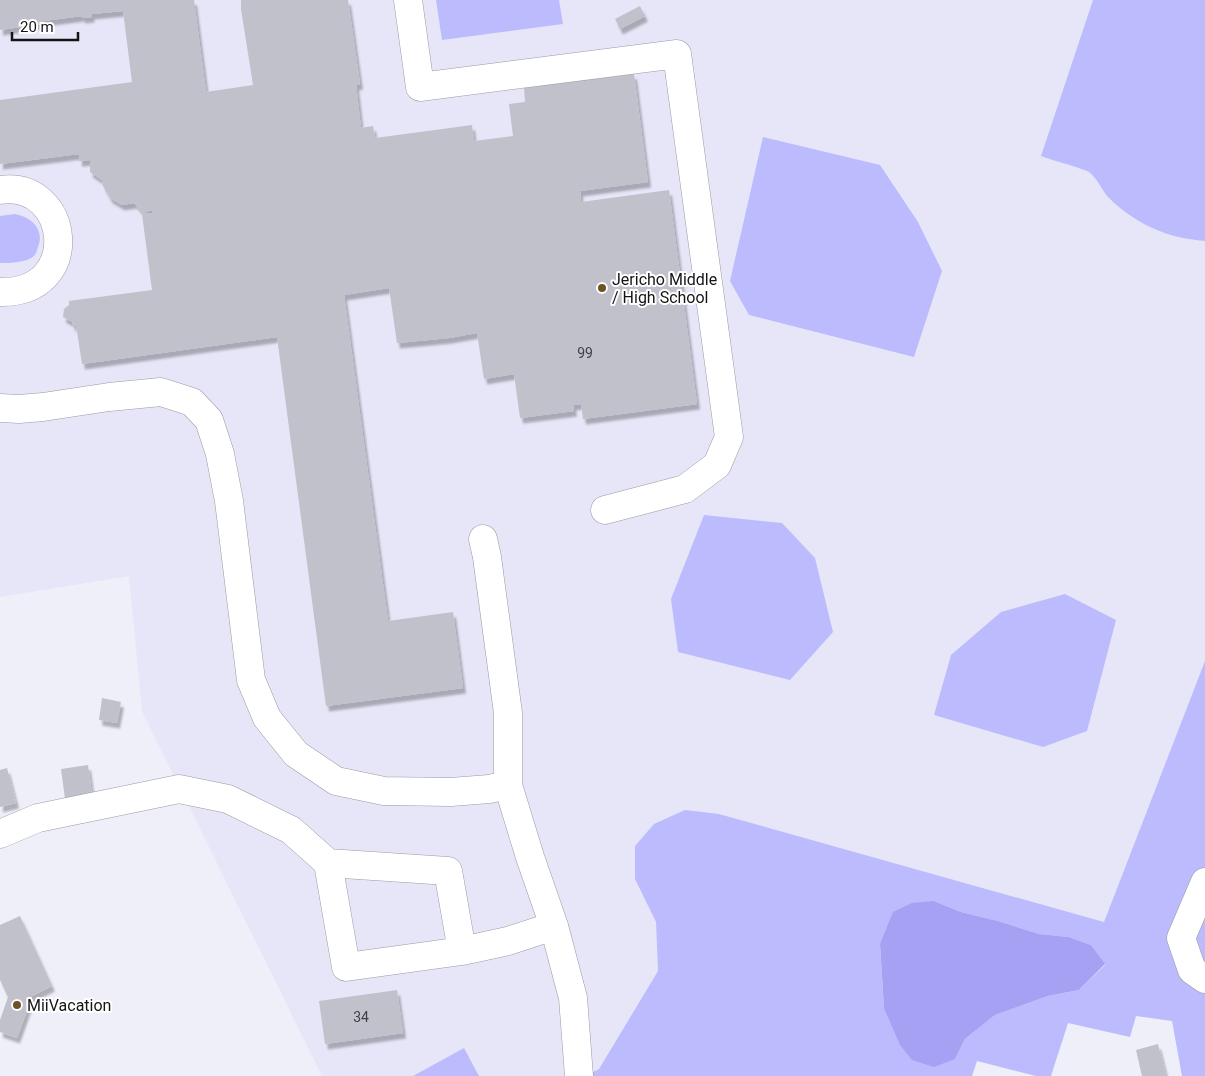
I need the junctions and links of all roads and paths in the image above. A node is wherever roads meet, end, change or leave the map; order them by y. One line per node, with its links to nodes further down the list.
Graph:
1 (408, 0): 5 (lane)
2 (0, 190): 3 (lane)
3 (0, 292)
4 (0, 408): 7 (lane)
5 (605, 510)
6 (483, 539): 7 (lane)
7 (508, 785): 11 (lane)
8 (0, 834): 9 (lane)
9 (328, 863): 12 (lane); 12 (lane)
10 (1205, 882): 13 (lane)
11 (554, 926): 12 (lane); 14 (lane)
12 (462, 951)
13 (1205, 979)
14 (579, 1076)

